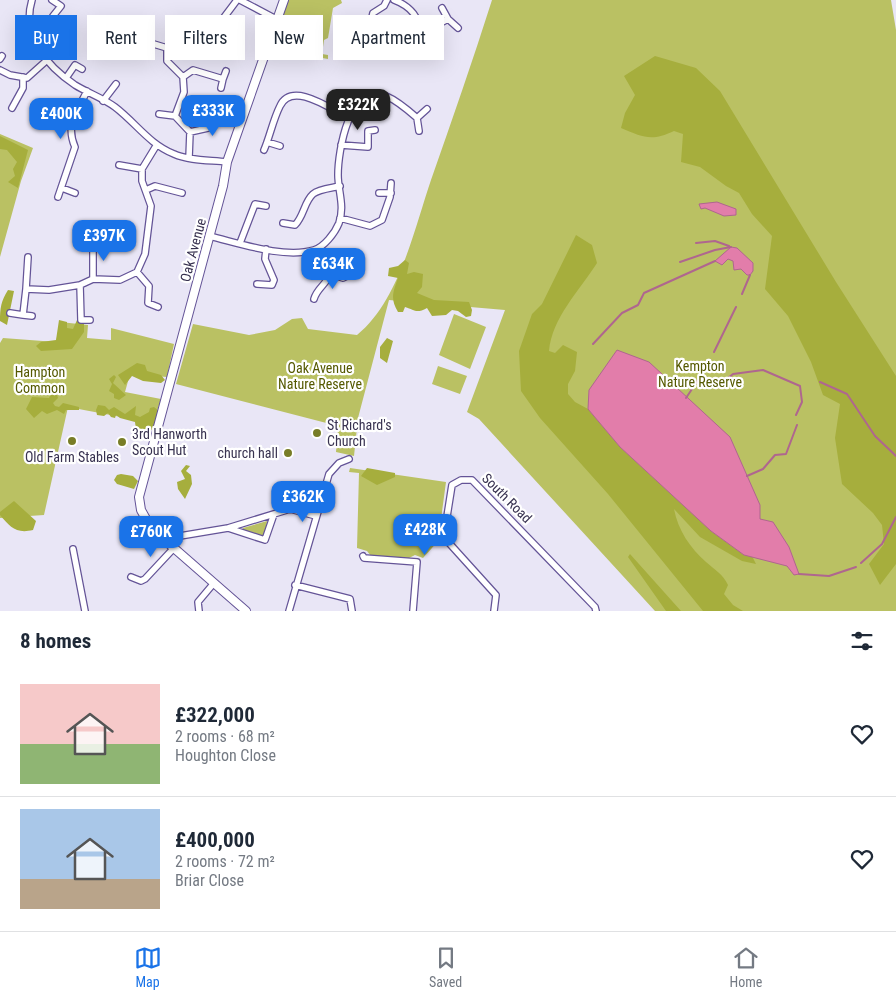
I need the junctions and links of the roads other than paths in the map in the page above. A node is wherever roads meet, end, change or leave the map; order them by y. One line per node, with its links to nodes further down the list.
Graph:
1 (32, 0): 8 (street)
2 (52, 0): 9 (street)
3 (239, 0): 10 (street); 11 (street)
4 (284, 0): 12 (street, Oak Avenue)
5 (387, 0): 13 (street)
6 (394, 0): 14 (street)
7 (442, 8): 15 (street)
8 (31, 15)
9 (54, 15)
10 (226, 15)
11 (268, 15)
12 (278, 15)
13 (372, 15)
14 (415, 15)
15 (448, 19): 16 (street); 17 (street)
16 (444, 21)
17 (458, 28)
18 (155, 45): 27 (street)
19 (46, 60): 26 (street); 28 (street)
20 (69, 60): 22 (street)
21 (262, 60): 52 (street, Oak Avenue)
22 (75, 65): 23 (street); 28 (street)
23 (82, 69)
24 (0, 70): 26 (street)
25 (226, 71): 29 (street)
26 (23, 77): 34 (street)
27 (183, 77): 29 (street); 37 (street)
28 (66, 78): 32 (street)
29 (223, 79): 31 (street)
30 (116, 84): 33 (street)
31 (221, 88)
32 (88, 92): 33 (street); 57 (street)
33 (103, 101): 46 (street)
34 (12, 108)
35 (427, 109): 40 (street)
36 (159, 114): 37 (street)
37 (175, 116): 43 (street)
38 (210, 117): 43 (street)
39 (349, 118): 40 (street); 44 (street); 45 (street)
40 (417, 118): 42 (street)
41 (375, 130): 48 (street)
42 (419, 131)
43 (190, 132): 51 (street)
44 (267, 142): 47 (street); 50 (street)
45 (341, 145): 48 (street); 56 (street)
46 (156, 146): 51 (street); 54 (street)
47 (280, 146)
48 (368, 147): 49 (street)
49 (375, 147)
50 (264, 150)
51 (189, 158): 52 (street)
52 (227, 162): 67 (street, Oak Avenue)
53 (119, 165): 54 (street)
54 (142, 169): 58 (street)
55 (392, 183): 62 (street)
56 (340, 186): 65 (street); 66 (street)
57 (62, 188): 59 (street); 63 (street)
58 (146, 190): 61 (street); 73 (street)
59 (75, 192)
60 (379, 192): 62 (street)
61 (182, 193)
62 (390, 193): 65 (street)
63 (58, 197)
64 (266, 206): 68 (street)
65 (340, 218): 71 (street)
66 (283, 223)
67 (210, 236): 68 (street); 92 (street, Oak Avenue)
68 (240, 243): 70 (street)
69 (94, 245): 77 (street)
70 (266, 249): 71 (street); 78 (street)
71 (315, 250): 75 (street)
72 (28, 257): 81 (street)
73 (137, 272): 77 (street); 83 (street)
74 (353, 273): 76 (street)
75 (330, 274): 76 (street); 82 (street)
76 (343, 278): 80 (street)
77 (93, 279): 79 (street)
78 (257, 284)
79 (80, 285): 81 (street); 87 (street)
80 (347, 285)
81 (26, 290): 85 (street)
82 (314, 299)
83 (158, 307)
84 (10, 313): 85 (street)
85 (24, 315): 86 (street)
86 (32, 316)
87 (90, 320)
88 (349, 459): 90 (street)
89 (274, 514): 90 (street); 91 (street); 91 (street)
90 (316, 516): 98 (street)
91 (228, 528): 92 (street)
92 (167, 542): 94 (street)
93 (73, 549): 99 (street)
94 (173, 549): 96 (street); 97 (street)
95 (363, 556): 104 (street)
96 (131, 578)
97 (214, 583): 100 (street); 101 (street)
98 (296, 585): 102 (street); 103 (street)
99 (85, 611)
100 (199, 611)
101 (246, 611)
102 (289, 611)
103 (352, 611)
104 (412, 611)
105 (494, 611): 106 (street, South Road)
106 (596, 611)

